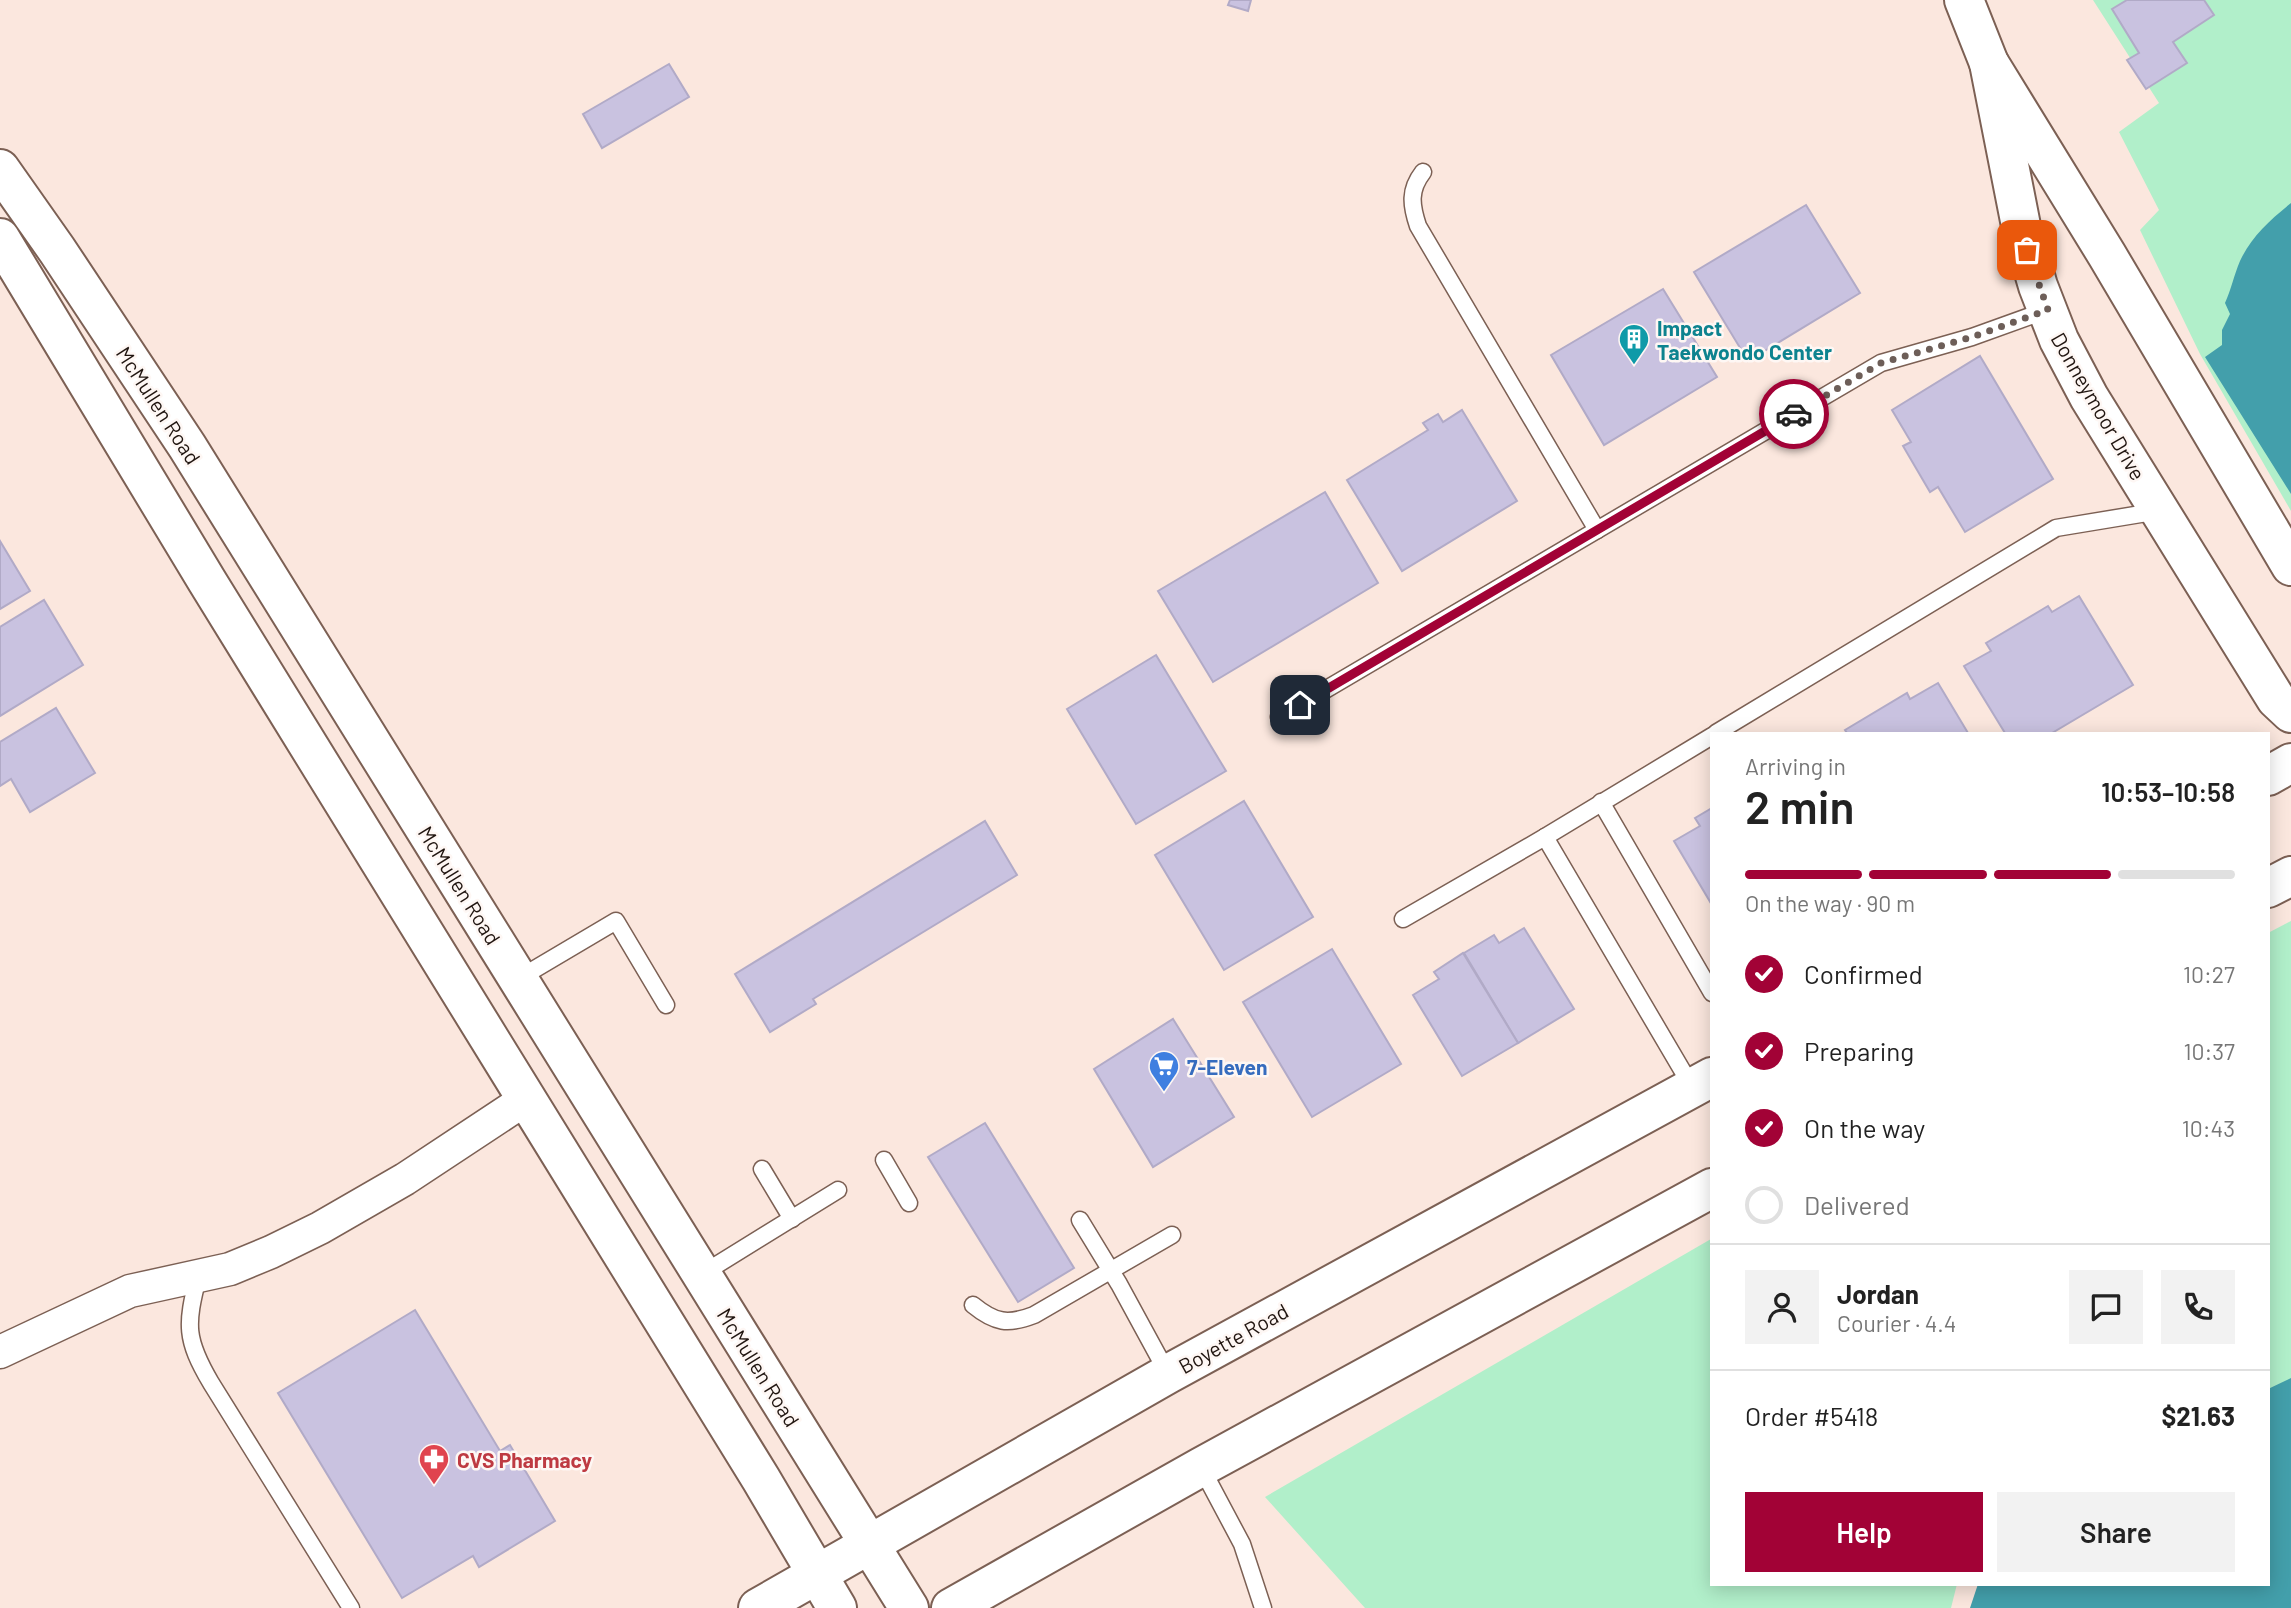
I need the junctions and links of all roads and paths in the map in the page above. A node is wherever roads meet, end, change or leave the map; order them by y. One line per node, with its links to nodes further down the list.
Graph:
1 (1964, 0): 2 (street, Donneymoor Drive)
2 (1989, 63): 8 (street, Donneymoor Drive); 11 (street, Donneymoor Drive)
3 (0, 169): 6 (street, McMullen Road)
4 (1423, 172): 10 (lane)
5 (0, 238): 7 (street)
6 (57, 250): 7 (street); 23 (street, McMullen Road)
7 (25, 279): 27 (street)
8 (2048, 310): 9 (street, Donneymoor Drive); 10 (lane)
9 (2160, 510): 12 (street, Donneymoor Drive); 14 (lane)
10 (1597, 530): 13 (lane)
11 (2291, 566)
12 (2291, 713)
13 (1279, 717)
14 (1719, 732)
15 (1710, 737): 18 (lane)
16 (2291, 763): 17 (street)
17 (2270, 775)
18 (1601, 802): 19 (lane); 24 (lane)
19 (1545, 838): 22 (lane); 26 (lane)
20 (2291, 876): 21 (street)
21 (2270, 887)
22 (1403, 919)
23 (518, 979): 25 (lane); 37 (street, McMullen Road)
24 (1710, 990)
25 (666, 1004)
26 (1702, 1082): 41 (street, Boyette Road)
27 (526, 1099): 38 (street); 44 (street)
28 (884, 1160): 32 (lane)
29 (762, 1169): 33 (lane)
30 (1710, 1189): 42 (street)
31 (838, 1190): 33 (lane)
32 (909, 1203)
33 (792, 1219): 37 (lane)
34 (1080, 1220): 36 (lane)
35 (1172, 1234): 36 (lane)
36 (1111, 1270): 39 (lane); 41 (lane)
37 (702, 1274): 43 (street, McMullen Road)
38 (198, 1276): 40 (street); 45 (lane)
39 (973, 1305)
40 (0, 1352)
41 (1168, 1374): 43 (street, Boyette Road)
42 (1201, 1467): 49 (street); 50 (lane)
43 (869, 1544): 44 (street, Boyette Road); 48 (street, McMullen Road)
44 (817, 1574): 46 (street, Boyette Road); 47 (street)
45 (351, 1608)
46 (758, 1608)
47 (837, 1608)
48 (909, 1608)
49 (951, 1608)
50 (1263, 1608)

